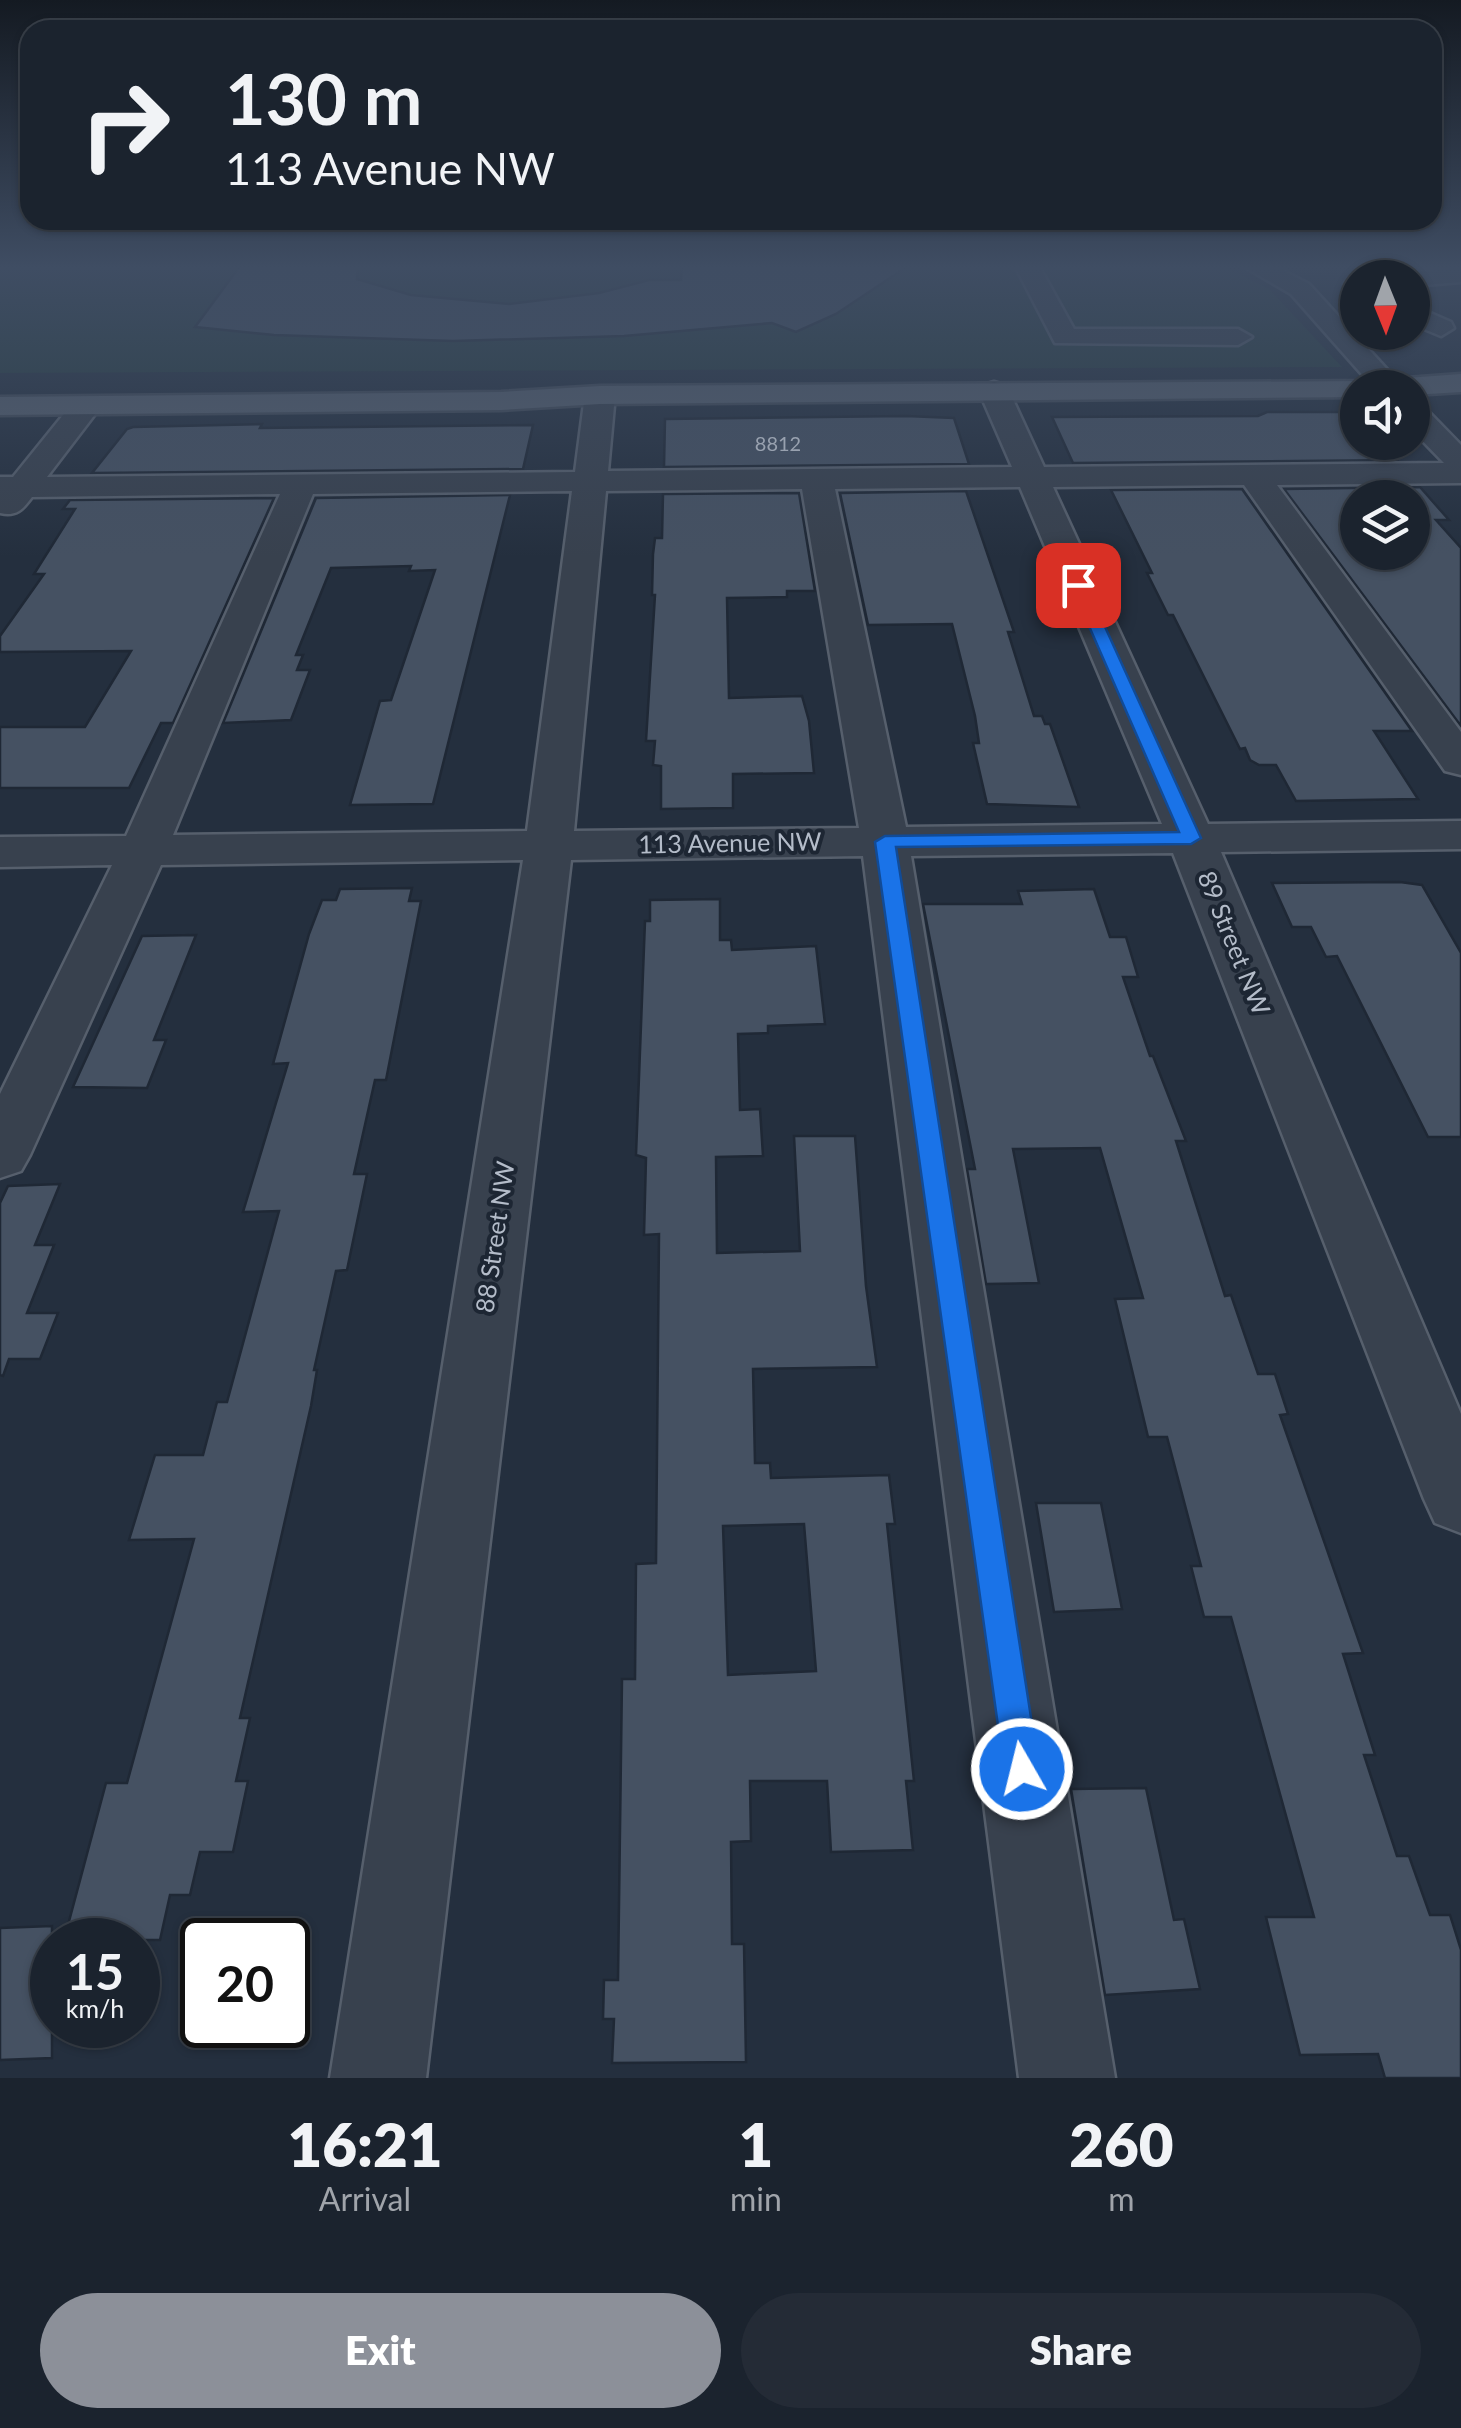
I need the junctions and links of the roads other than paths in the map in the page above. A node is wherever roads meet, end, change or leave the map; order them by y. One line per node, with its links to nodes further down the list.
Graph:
1 (1461, 383): 2 (main road)
2 (1430, 385)
3 (0, 388): 6 (main road)
4 (1340, 388): 5 (main road)
5 (994, 392): 6 (main road); 13 (street, 89 Street NW)
6 (600, 394): 8 (main road); 15 (street, 88 Street NW)
7 (0, 406): 8 (main road)
8 (87, 406): 17 (street)
9 (1430, 430): 10 (street)
10 (1461, 462)
11 (1461, 473): 12 (street)
12 (1253, 475): 13 (street); 19 (street)
13 (1030, 477): 14 (street); 21 (street, 89 Street NW)
14 (818, 479): 15 (street); 22 (street)
15 (588, 481): 16 (street); 23 (street, 88 Street NW)
16 (302, 484): 17 (street); 24 (street)
17 (11, 487): 18 (street)
18 (0, 515)
19 (1461, 762)
20 (1461, 835): 21 (street, 113 Avenue NW)
21 (1191, 838): 22 (street, 113 Avenue NW); 27 (street, 89 Street NW)
22 (885, 842): 23 (street, 113 Avenue NW); 29 (street)
23 (549, 846): 24 (street, 113 Avenue NW); 28 (street, 88 Street NW)
24 (144, 850): 25 (street, 113 Avenue NW); 26 (street)
25 (0, 852)
26 (0, 1155)
27 (1461, 1500)
28 (378, 2078)
29 (1067, 2078)

